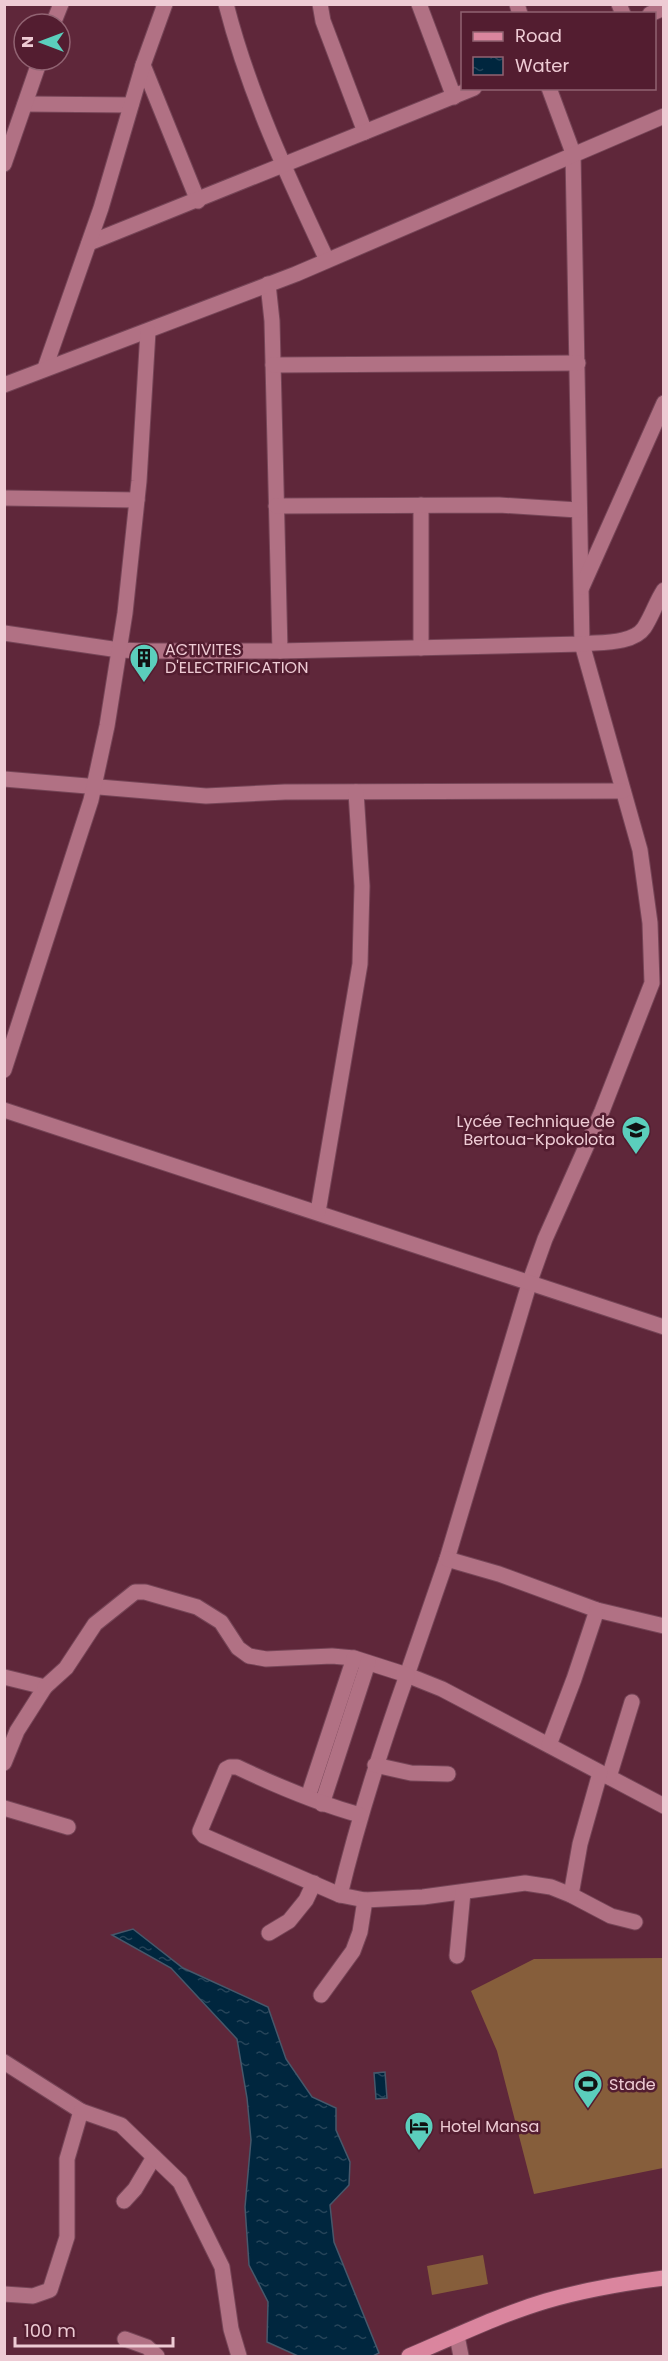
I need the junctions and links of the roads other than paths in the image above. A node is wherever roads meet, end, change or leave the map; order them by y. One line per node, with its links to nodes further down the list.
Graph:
1 (165, 4): 5 (street)
2 (226, 4): 18 (street)
3 (320, 4): 15 (street)
4 (419, 4): 9 (street)
5 (143, 65): 11 (street); 19 (street)
6 (36, 72): 10 (street)
7 (470, 90): 9 (street)
8 (550, 90): 16 (street)
9 (454, 97): 15 (street)
10 (25, 104): 11 (street); 14 (street)
11 (131, 105): 20 (street)
12 (4, 115): 14 (street)
13 (663, 116): 16 (street)
14 (19, 121): 17 (street)
15 (365, 132): 18 (street)
16 (573, 153): 21 (street); 24 (street)
17 (4, 164)
18 (283, 165): 19 (street); 21 (street)
19 (198, 201): 20 (street)
20 (89, 243): 26 (street)
21 (327, 260): 22 (street)
22 (268, 284): 23 (street); 25 (street)
23 (148, 331): 26 (street); 30 (street)
24 (578, 363): 25 (street); 33 (street)
25 (273, 365): 32 (street)
26 (45, 368): 27 (street)
27 (4, 385)
28 (663, 403): 34 (street)
29 (4, 498): 30 (street)
30 (137, 500): 39 (street)
31 (421, 505): 32 (street); 33 (street); 38 (street)
32 (276, 506): 40 (street)
33 (578, 510): 34 (street)
34 (580, 590): 37 (street)
35 (663, 590): 37 (street)
36 (4, 633): 39 (street)
37 (582, 644): 38 (street); 43 (street)
38 (421, 648): 40 (street)
39 (119, 650): 40 (street); 42 (street)
40 (280, 651)
41 (4, 779): 42 (street)
42 (94, 788): 44 (street); 46 (street)
43 (623, 791): 44 (street); 45 (street)
44 (356, 792): 48 (street)
45 (658, 983): 49 (street)
46 (4, 1070)
47 (4, 1110): 48 (street)
48 (318, 1212): 49 (street)
49 (530, 1281): 50 (street); 51 (street)
50 (663, 1327)
51 (447, 1559): 52 (street); 55 (street)
52 (597, 1610): 53 (street); 60 (street)
53 (663, 1626)
54 (361, 1661): 55 (street); 57 (street); 65 (street); 66 (street)
55 (407, 1675): 60 (street); 62 (street)
56 (4, 1677): 57 (street)
57 (45, 1687): 59 (street)
58 (632, 1702): 64 (street)
59 (11, 1729): 61 (street)
60 (549, 1745): 64 (street)
61 (4, 1763)
62 (375, 1765): 63 (street); 69 (street)
63 (448, 1774)
64 (605, 1775): 67 (street); 73 (street)
65 (308, 1797): 66 (street); 71 (street)
66 (322, 1804): 69 (street)
67 (663, 1806)
68 (4, 1808): 70 (street)
69 (360, 1815): 74 (street)
70 (68, 1827)
71 (314, 1883): 74 (street); 77 (street)
72 (463, 1892): 73 (street); 75 (street); 78 (street)
73 (571, 1894): 76 (street)
74 (340, 1895): 75 (street)
75 (364, 1900): 79 (street)
76 (635, 1922)
77 (269, 1933)
78 (457, 1956)
79 (321, 1995)
80 (6, 2065): 81 (street)
81 (81, 2111): 82 (street); 85 (street)
82 (154, 2157): 83 (street); 89 (street)
83 (124, 2201)
84 (663, 2278): 86 (main road)
85 (4, 2294)
86 (457, 2336): 90 (main road); 91 (street)
87 (125, 2339): 88 (street)
88 (157, 2356)
89 (239, 2356)
90 (409, 2356)
91 (461, 2356)

